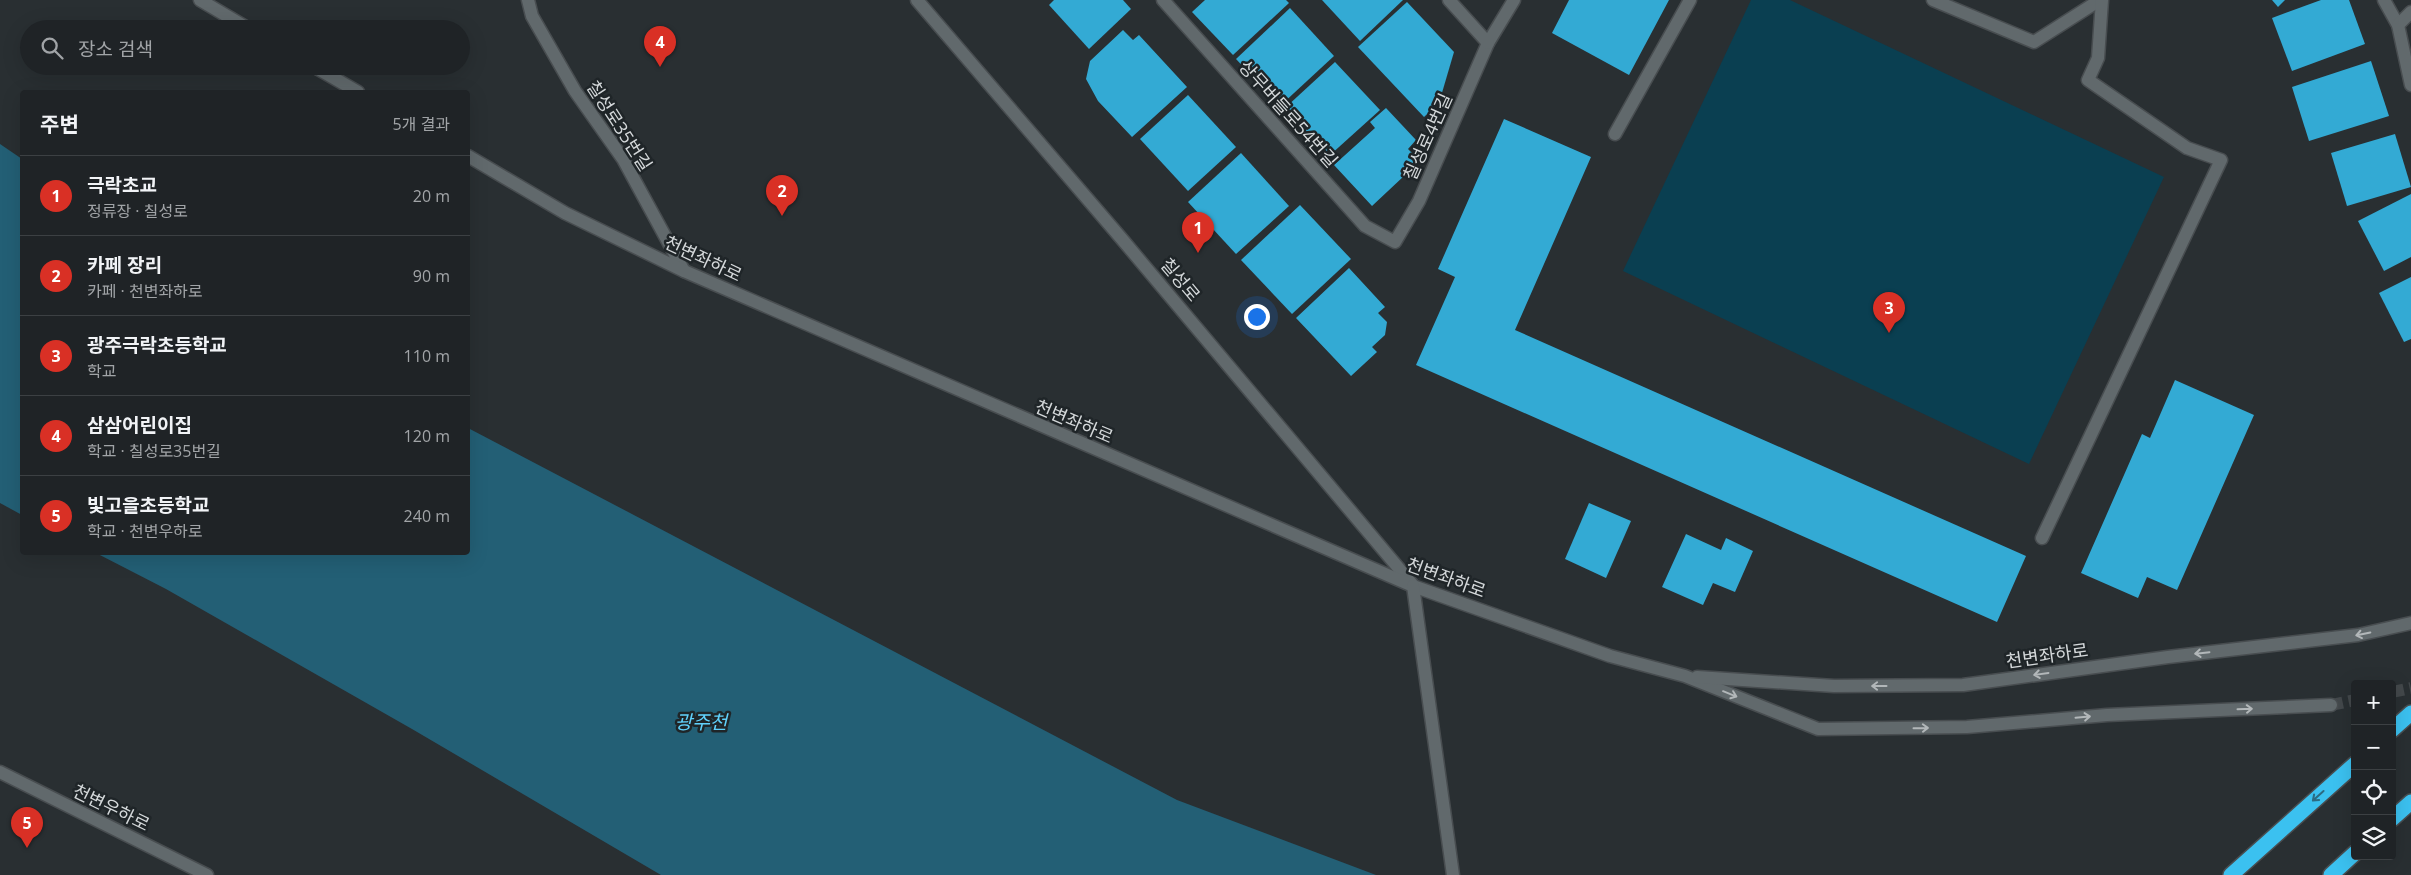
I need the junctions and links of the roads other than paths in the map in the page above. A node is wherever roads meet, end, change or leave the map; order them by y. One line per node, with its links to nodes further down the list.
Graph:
1 (200, 0): 12 (street)
2 (528, 0): 21 (street, 칠성로35번길)
3 (917, 0): 23 (street, 칠성로)
4 (1163, 0): 20 (street, 상무버들로54번길)
5 (1449, 0): 14 (street)
6 (1514, 0): 14 (street, 칠성로4번길)
7 (1690, 0): 18 (street)
8 (1933, 0): 9 (street)
9 (2101, 0): 22 (street)
10 (2384, 0): 13 (street)
11 (2411, 12): 13 (street)
12 (234, 20)
13 (2398, 25): 16 (street)
14 (1488, 43): 20 (street, 칠성로4번길)
15 (329, 75): 17 (street)
16 (2411, 84)
17 (355, 90)
18 (1615, 134)
19 (470, 157): 21 (street, 천변좌하로)
20 (1395, 242)
21 (684, 271): 23 (street, 천변좌하로)
22 (2042, 538)
23 (1413, 586): 25 (street, 천변좌하로); 35 (street)
24 (2411, 623): 25 (street, 천변좌하로, one-way to 25)
25 (1685, 676): 26 (street, 천변좌하로, one-way to 26)
26 (2330, 706)
27 (2411, 713): 28 (highway)
28 (2396, 726)
29 (2351, 768): 36 (highway, one-way to 36)
30 (0, 772): 34 (street, 천변우하로)
31 (2411, 802): 32 (highway)
32 (2396, 815)
33 (2351, 857): 37 (highway)
34 (207, 875)
35 (1453, 875)
36 (2231, 875)
37 (2331, 875)

